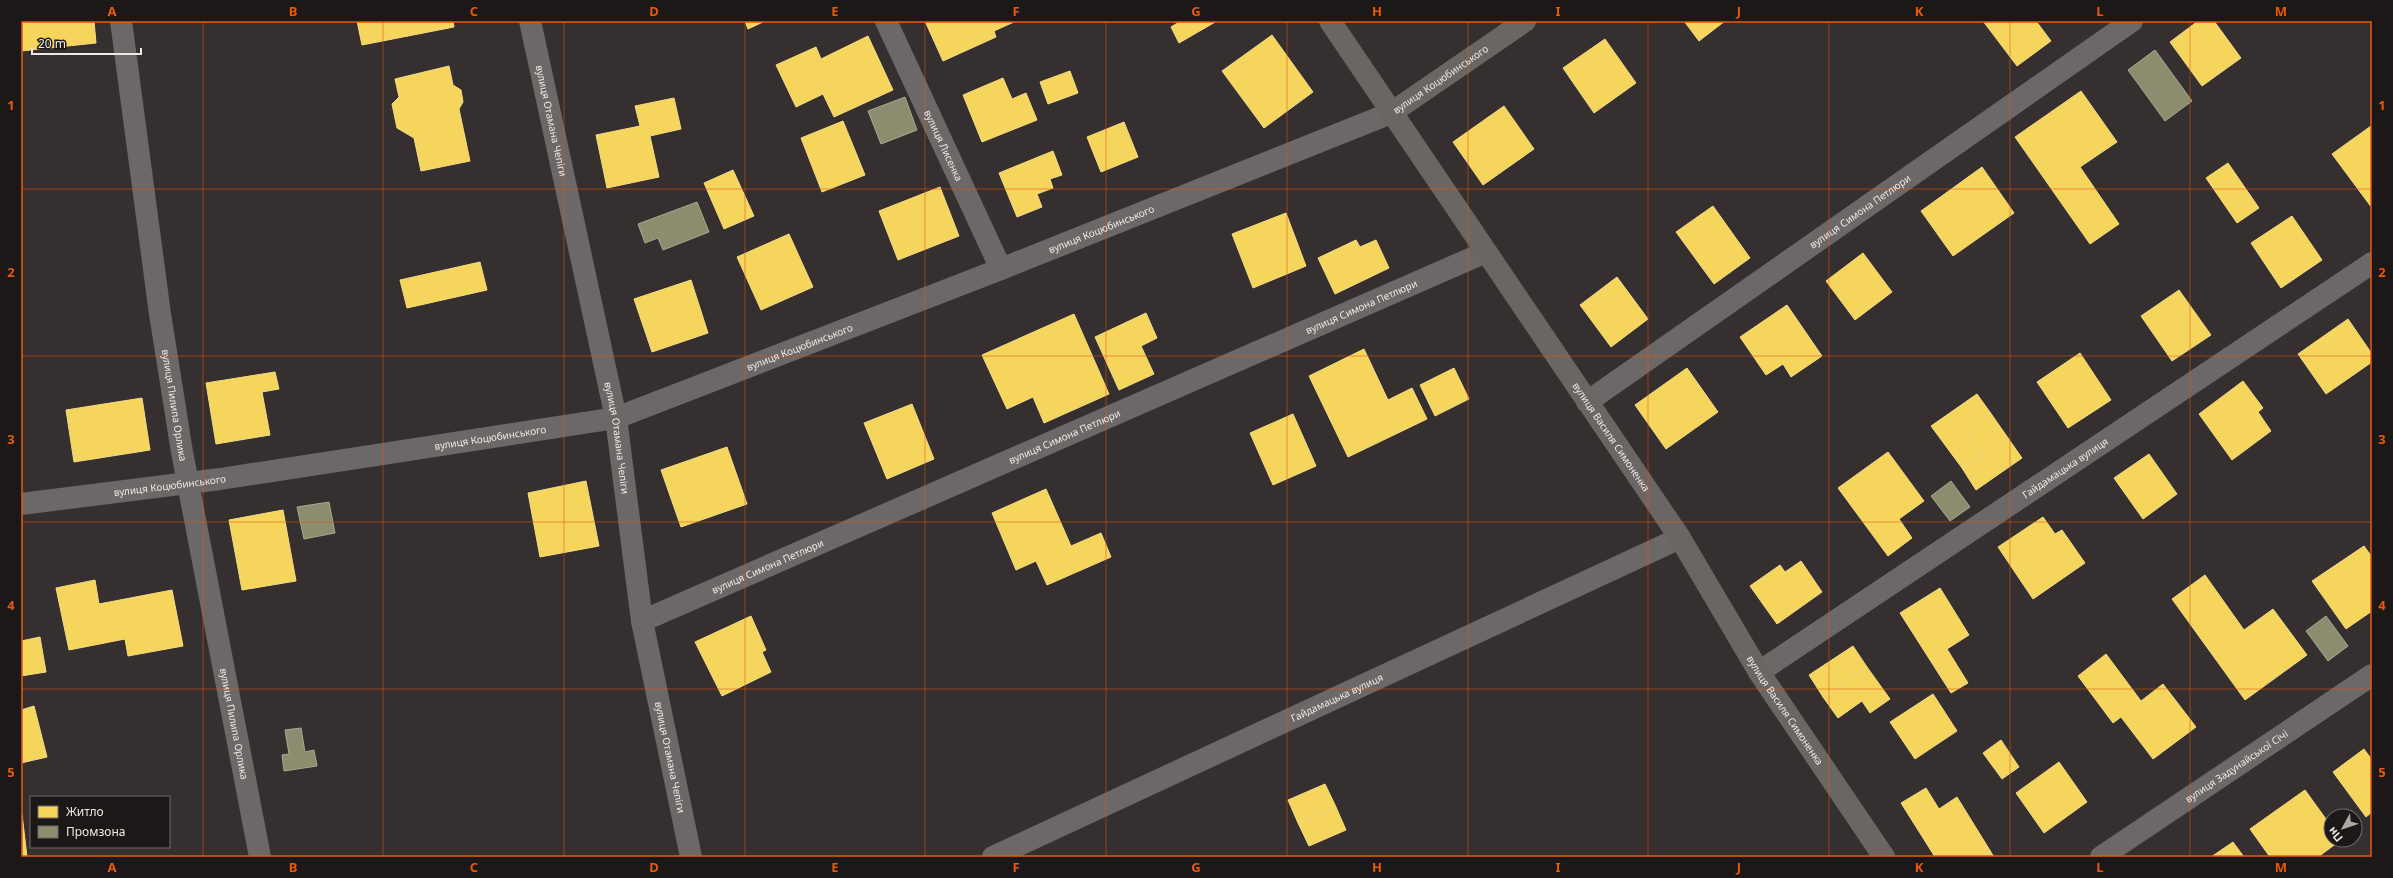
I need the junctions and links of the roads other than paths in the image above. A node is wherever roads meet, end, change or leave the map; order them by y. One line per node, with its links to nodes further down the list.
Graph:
1 (121, 21): 13 (street, вулиця Пилипа Орлика)
2 (530, 21): 12 (street, вулиця Отамана Чепіги)
3 (886, 21): 10 (street, вулиця Лисенка)
4 (1330, 21): 7 (street, вулиця Василя Симоненка)
5 (1525, 21): 7 (street, вулиця Коцюбинського)
6 (2132, 21): 11 (street, вулиця Симона Петлюри)
7 (1391, 113): 8 (street, вулиця Василя Симоненка); 10 (street, вулиця Коцюбинського)
8 (1486, 252): 11 (street, вулиця Василя Симоненка); 16 (street, вулиця Симона Петлюри)
9 (2372, 263): 17 (street, Гайдамацька вулиця)
10 (1001, 269): 12 (street, вулиця Коцюбинського)
11 (1587, 402): 15 (street, вулиця Василя Симоненка)
12 (616, 418): 13 (street, вулиця Коцюбинського); 16 (street, вулиця Отамана Чепіги)
13 (187, 483): 14 (street, вулиця Коцюбинського); 19 (street, вулиця Пилипа Орлика)
14 (21, 504)
15 (1680, 538): 17 (street, вулиця Василя Симоненка); 21 (street, Гайдамацька вулиця)
16 (642, 621): 20 (street, вулиця Отамана Чепіги)
17 (1758, 672): 22 (street, вулиця Василя Симоненка)
18 (2372, 675): 23 (street, вулиця Задунайської Січі)
19 (260, 857)
20 (691, 857)
21 (993, 857)
22 (1884, 857)
23 (2101, 857)

